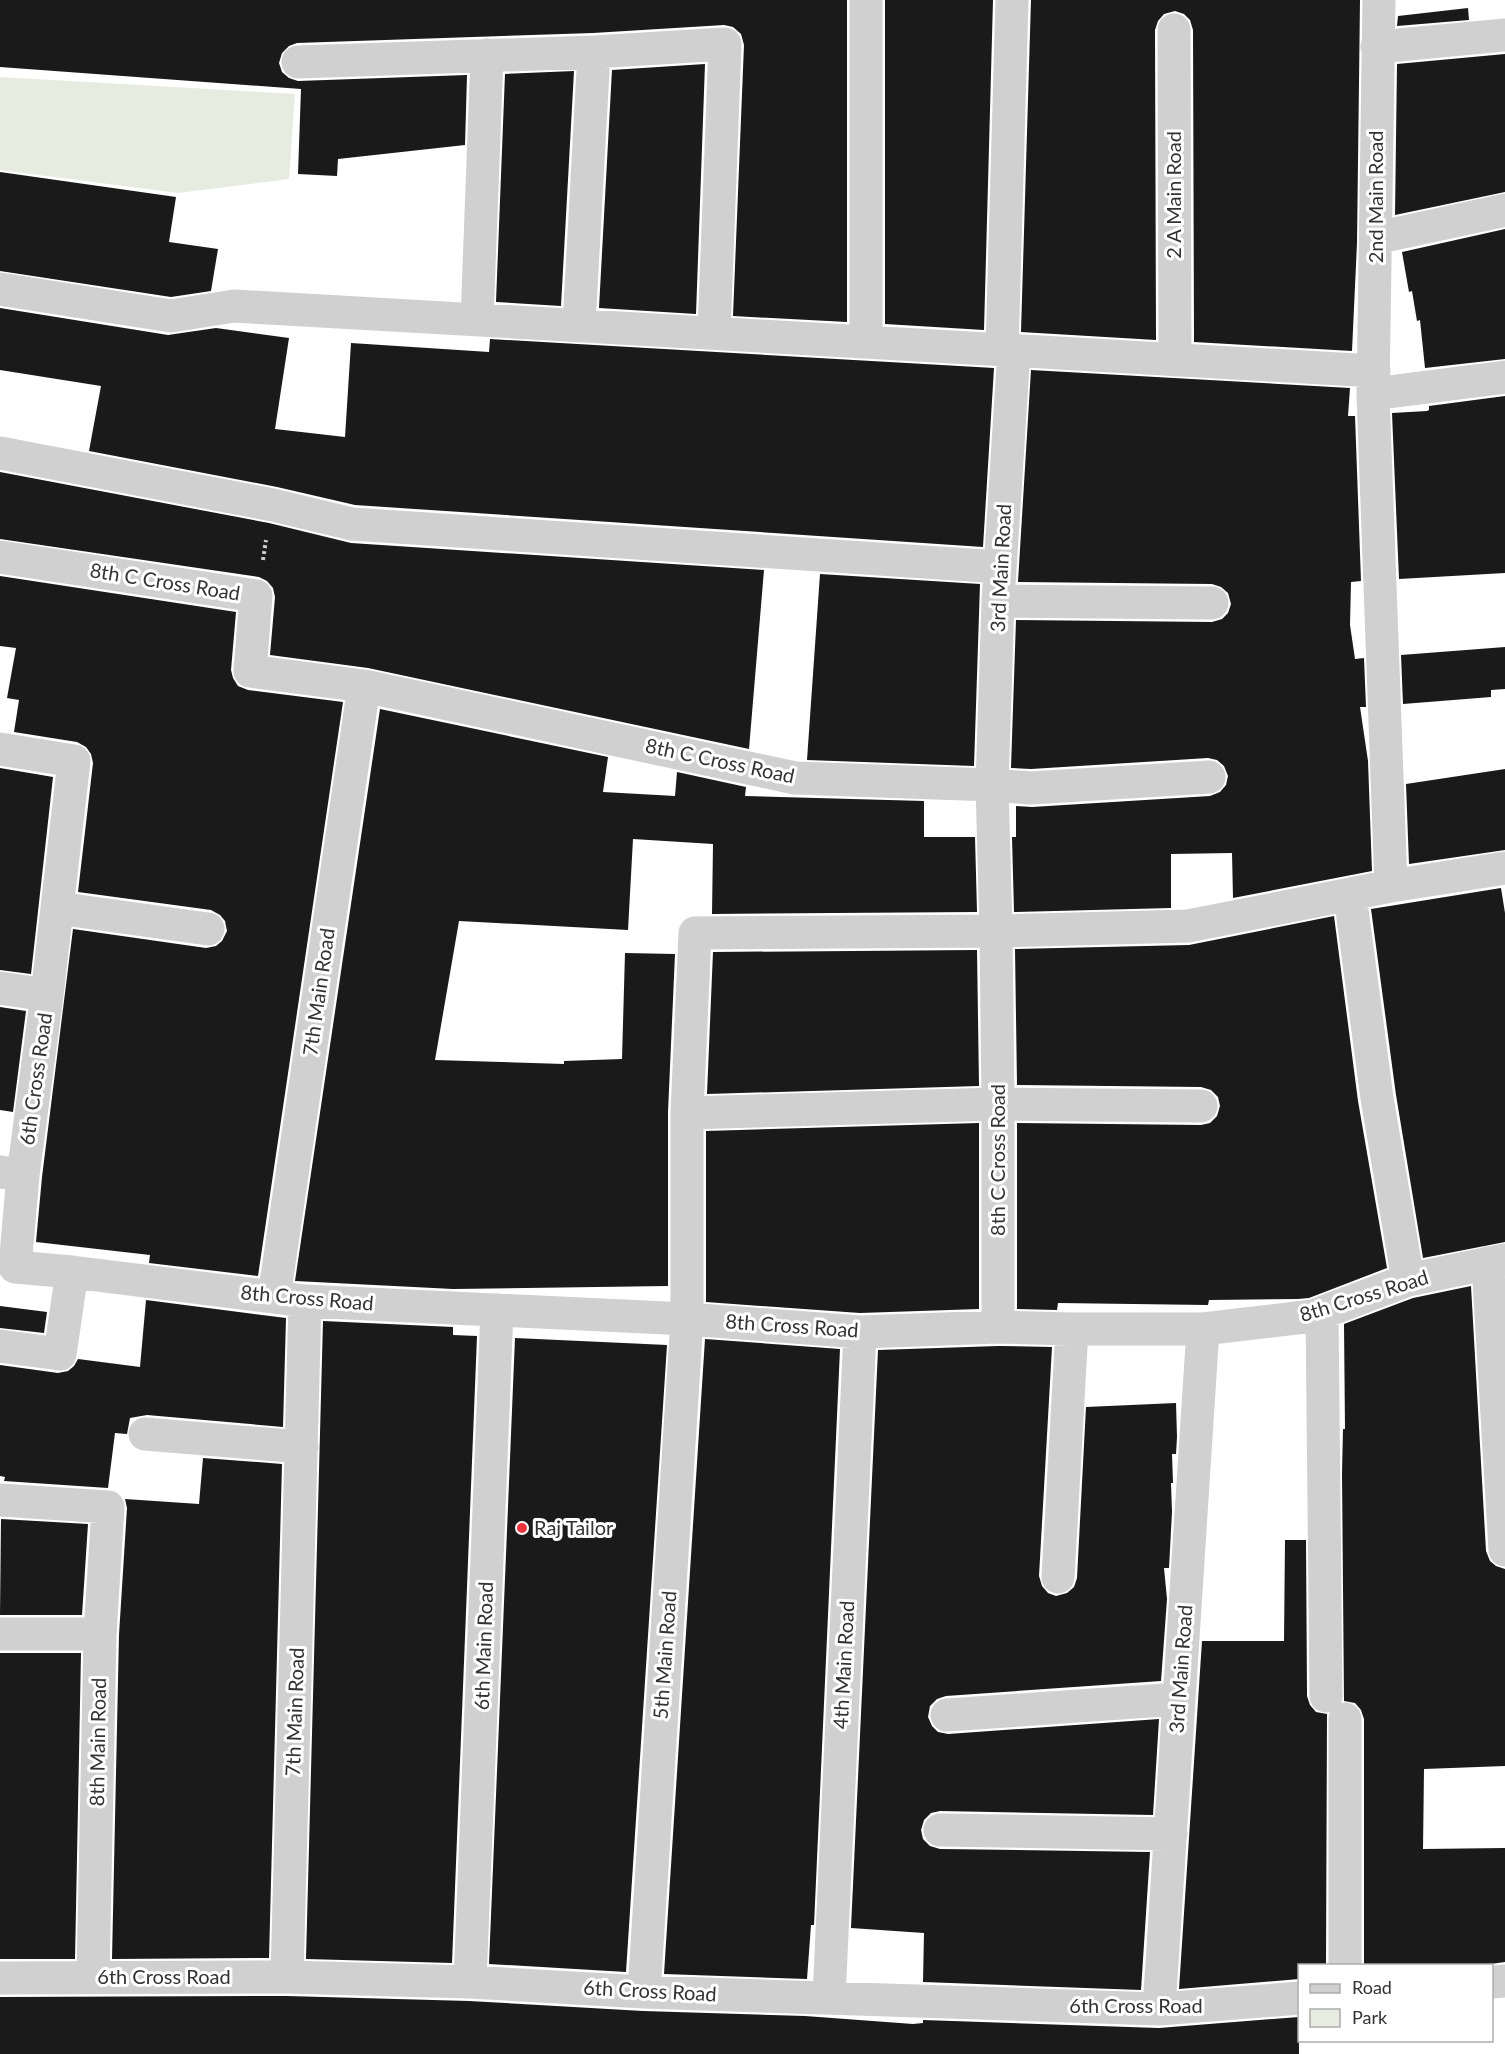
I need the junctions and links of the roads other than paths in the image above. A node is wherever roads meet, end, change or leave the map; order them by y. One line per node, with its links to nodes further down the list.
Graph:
1 (866, 0): 16 (street)
2 (1012, 0): 17 (street, 3rd Main Road)
3 (1379, 0): 6 (street, 2nd Main Road)
4 (1174, 30): 18 (street, 2 A Main Road)
5 (1505, 35): 6 (street)
6 (1377, 48): 11 (street, 2nd Main Road)
7 (594, 52): 8 (street); 14 (street); 15 (street)
8 (488, 54): 9 (street); 13 (street)
9 (298, 62)
10 (1505, 210): 11 (street)
11 (1376, 237): 20 (street, 2nd Main Road)
12 (0, 290): 13 (street)
13 (477, 320): 14 (street)
14 (579, 325): 15 (street)
15 (714, 333): 16 (street)
16 (866, 342): 17 (street)
17 (1008, 350): 18 (street); 23 (street, 3rd Main Road)
18 (1175, 360): 20 (street)
19 (1505, 377): 20 (street)
20 (1373, 382): 31 (street, 2nd Main Road)
21 (0, 453): 23 (street)
22 (0, 557): 26 (street, 8th C Cross Road)
23 (1000, 567): 24 (street, 3rd Main Road)
24 (998, 601): 25 (street); 29 (street, 3rd Main Road)
25 (1212, 603)
26 (364, 686): 29 (street, 8th C Cross Road); 45 (street, 7th Main Road)
27 (0, 749): 33 (street)
28 (1209, 777): 29 (street)
29 (992, 785): 35 (street, 8th C Cross Road)
30 (1505, 868): 31 (street)
31 (1391, 886): 32 (street)
32 (1350, 895): 35 (street); 44 (street)
33 (57, 908): 34 (street); 37 (street)
34 (208, 929)
35 (996, 931): 38 (street, 8th C Cross Road); 40 (street, 5th Main Road)
36 (0, 988): 37 (street, 6th Cross Road)
37 (48, 995): 41 (street, 6th Cross Road)
38 (999, 1104): 39 (street); 40 (street); 49 (street, 8th C Cross Road)
39 (1201, 1106)
40 (687, 1113): 48 (street, 5th Main Road)
41 (11, 1173): 43 (street, 8th Cross Road)
42 (1497, 1261): 44 (street, 8th Cross Road); 57 (street)
43 (72, 1272): 45 (street, 8th Cross Road); 53 (street)
44 (1408, 1280): 47 (street, 8th Cross Road)
45 (290, 1299): 46 (street, 8th Cross Road); 55 (street, 7th Main Road)
46 (497, 1310): 48 (street, 8th Cross Road); 69 (street, 6th Main Road)
47 (1322, 1313): 51 (street, 8th Cross Road); 65 (street)
48 (687, 1319): 52 (street, 8th Cross Road); 70 (street, 5th Main Road)
49 (998, 1327): 50 (street, 8th Cross Road); 52 (street, 8th Cross Road)
50 (1072, 1329): 51 (street, 8th Cross Road); 58 (street)
51 (1203, 1329): 61 (street, 3rd Main Road)
52 (860, 1332): 71 (street, 4th Main Road)
53 (0, 1346)
54 (145, 1434): 55 (street)
55 (302, 1447): 67 (street, 7th Main Road)
56 (0, 1500): 60 (street, 8th Main Road)
57 (1505, 1550)
58 (1058, 1577)
59 (0, 1634): 60 (street)
60 (100, 1634): 66 (street, 8th Main Road)
61 (1179, 1699): 62 (street); 64 (street, 3rd Main Road)
62 (947, 1715)
63 (940, 1830): 64 (street)
64 (1171, 1834): 73 (street, 3rd Main Road)
65 (1345, 1964)
66 (93, 1977): 67 (street, 6th Cross Road); 68 (street, 6th Cross Road)
67 (288, 1977): 69 (street, 6th Cross Road)
68 (0, 1978)
69 (470, 1982): 70 (street, 6th Cross Road)
70 (644, 1992): 71 (street, 6th Cross Road)
71 (829, 1998): 73 (street, 6th Cross Road)
72 (1298, 1998): 73 (street, 6th Cross Road)
73 (1159, 2009)

